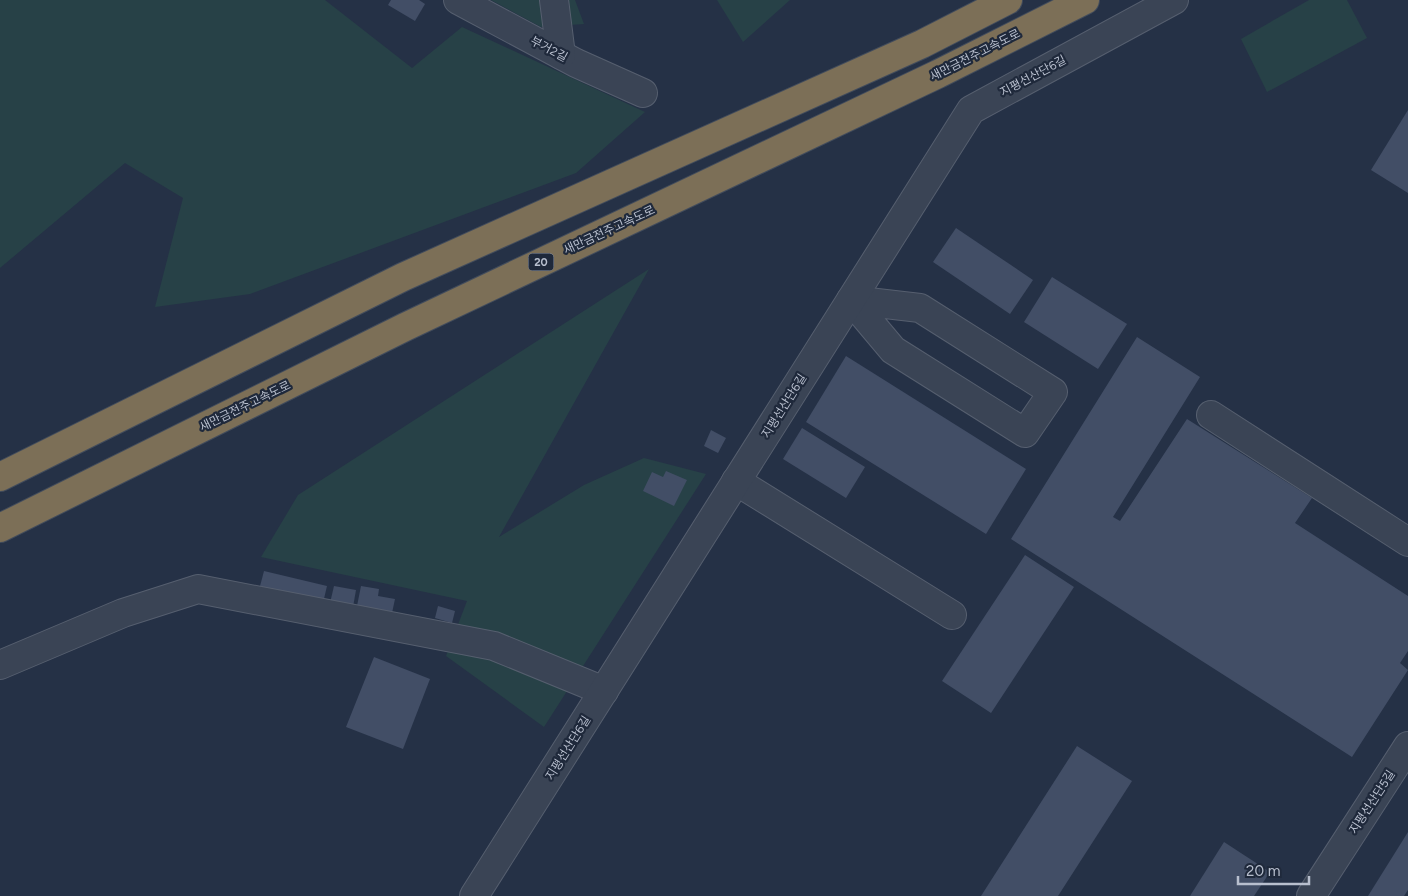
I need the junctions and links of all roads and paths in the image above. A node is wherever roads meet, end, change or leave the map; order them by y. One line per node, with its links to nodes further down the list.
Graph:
1 (458, 0): 6 (street, 부거2길)
2 (554, 0): 6 (street)
3 (1008, 0): 10 (highway)
4 (1085, 0): 12 (highway, 새만금전주고속도로 / 20)
5 (1174, 0): 8 (street, 지평선산단6길)
6 (561, 55): 7 (street, 부거2길)
7 (643, 93)
8 (851, 300): 8 (street); 11 (street, 지평선산단6길)
9 (1210, 415): 13 (street)
10 (0, 477)
11 (736, 481): 14 (street); 16 (street, 지평선산단6길)
12 (0, 528)
13 (1408, 542)
14 (952, 615)
15 (0, 665): 16 (street)
16 (604, 691): 18 (street, 지평선산단6길)
17 (1405, 756): 19 (street, 지평선산단5길)
18 (474, 896)
19 (1311, 896)

